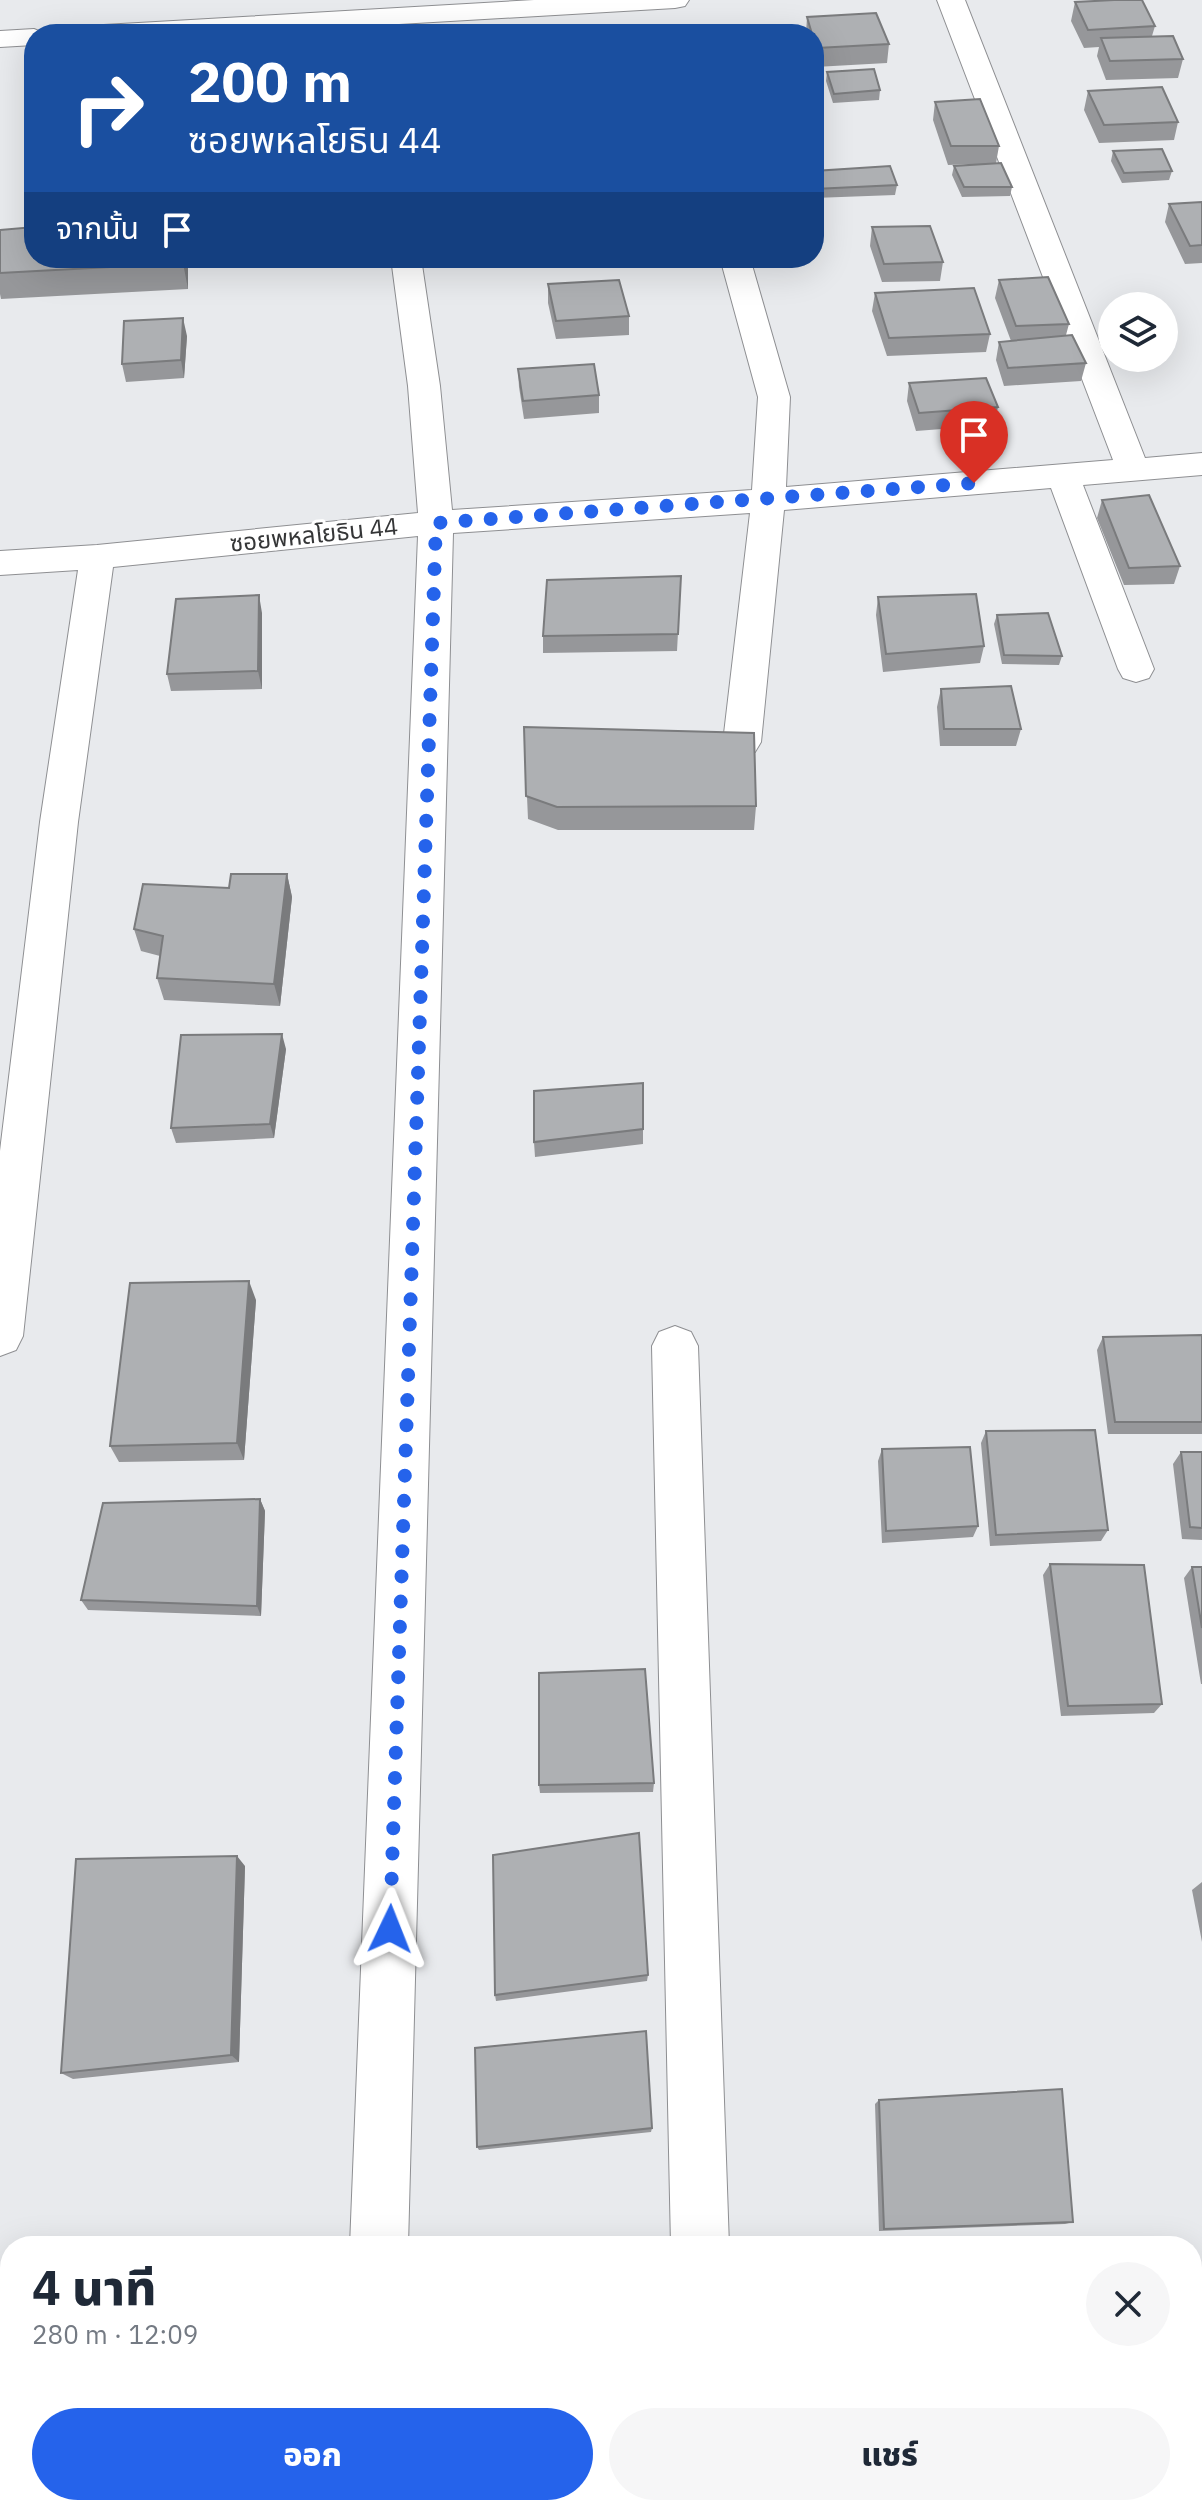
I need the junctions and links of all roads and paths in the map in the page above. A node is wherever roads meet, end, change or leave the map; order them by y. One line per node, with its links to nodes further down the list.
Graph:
1 (951, 0): 10 (street)
2 (669, 6): 3 (street)
3 (379, 17): 4 (street)
4 (258, 24)
5 (24, 38): 6 (street)
6 (0, 39)
7 (407, 268): 13 (street)
8 (738, 268): 12 (street)
9 (1202, 464): 10 (street, ซอยพหลโยธิน 44)
10 (1133, 469): 11 (street, ซอยพหลโยธิน 44)
11 (1063, 476): 12 (street, ซอยพหลโยธิน 44); 16 (street)
12 (768, 500): 13 (street, ซอยพหลโยธิน 44); 17 (street)
13 (436, 523): 14 (street, ซอยพหลโยธิน 44); 20 (street)
14 (97, 557): 15 (street, ซอยพหลโยธิน 44); 18 (street)
15 (0, 563)
16 (1136, 669)
17 (742, 742)
18 (0, 1336)
19 (675, 1346): 21 (street)
20 (379, 2236)
21 (700, 2236)

